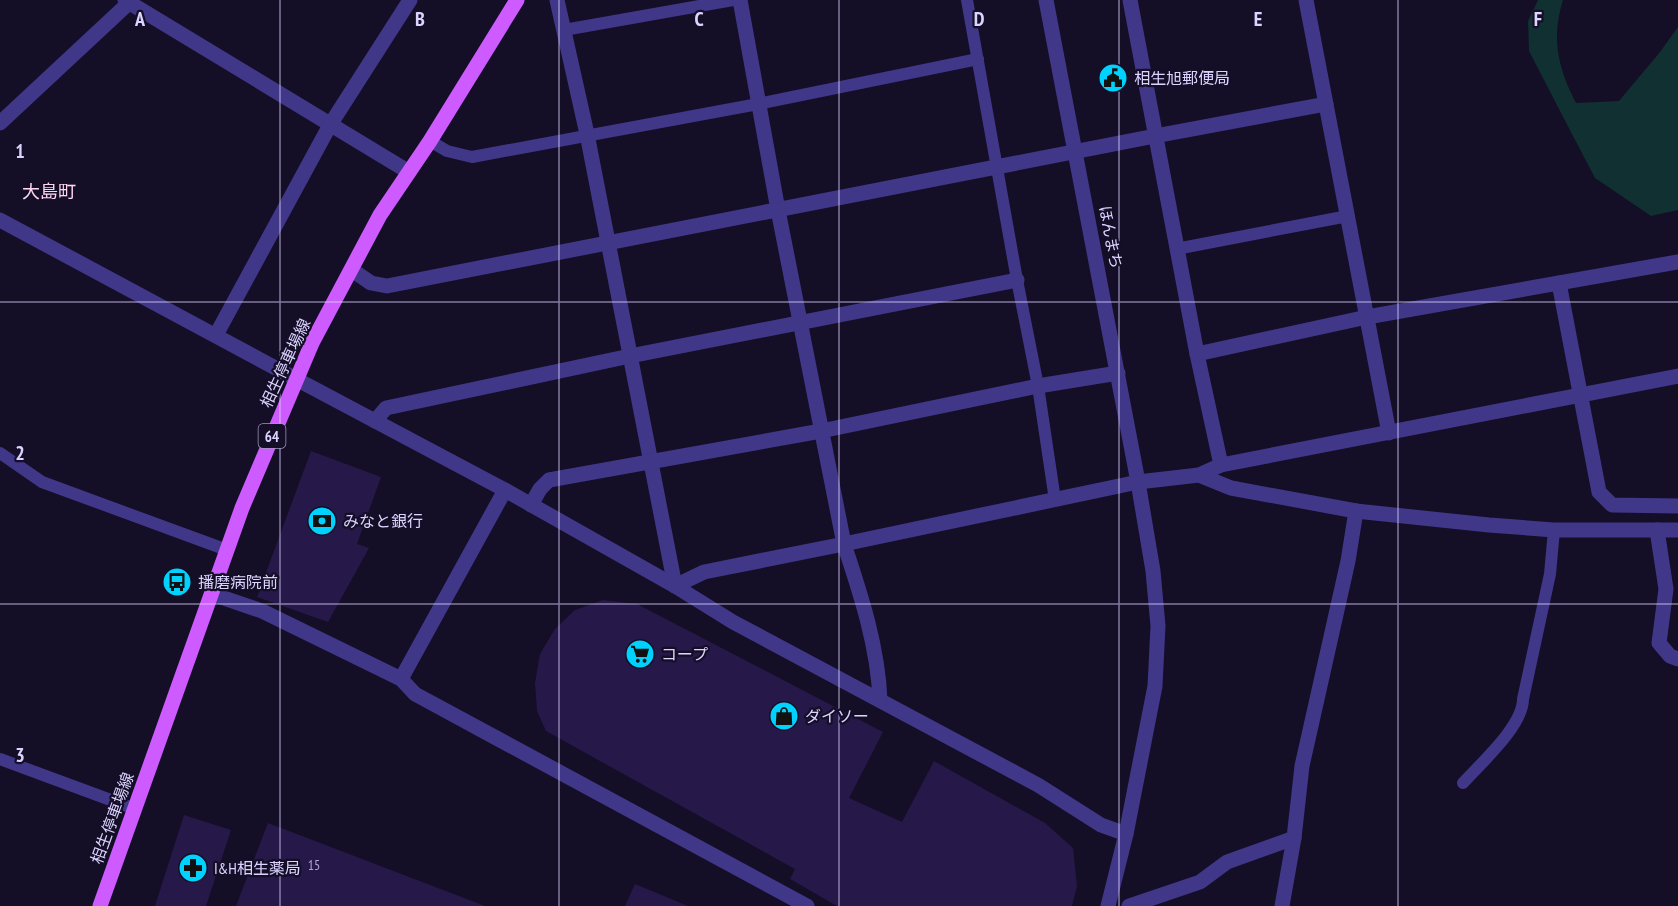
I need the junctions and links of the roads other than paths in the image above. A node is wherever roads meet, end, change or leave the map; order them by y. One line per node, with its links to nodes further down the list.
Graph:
1 (410, 0): 16 (street)
2 (517, 0): 19 (main road, 相生停車場線 / 64)
3 (557, 0): 11 (street)
4 (733, 0): 11 (lane)
5 (740, 0): 13 (street)
6 (967, 0): 12 (lane)
7 (1046, 0): 20 (street, ほんまち)
8 (1130, 0): 18 (street)
9 (1306, 0): 14 (street)
10 (128, 1): 15 (street); 16 (street)
11 (564, 30): 17 (street)
12 (978, 59): 13 (lane); 21 (lane)
13 (758, 104): 17 (lane); 23 (street)
14 (1326, 105): 18 (street); 24 (street)
15 (0, 123)
16 (330, 125): 22 (street); 34 (street)
17 (587, 134): 19 (lane); 26 (street)
18 (1155, 136): 20 (street); 27 (street)
19 (430, 141): 22 (main road, 相生停車場線 / 64)
20 (1076, 152): 21 (street); 37 (street, ほんまち)
21 (998, 167): 23 (street); 30 (lane)
22 (409, 172): 29 (main road, 相生停車場線 / 64)
23 (778, 210): 26 (street); 33 (street)
24 (1348, 216): 27 (lane); 32 (street)
25 (0, 220): 34 (street)
26 (608, 242): 29 (street); 36 (street)
27 (1176, 249): 35 (street)
28 (1678, 262): 31 (street)
29 (352, 270): 39 (main road, 相生停車場線 / 64)
30 (1017, 280): 33 (street); 40 (lane)
31 (1559, 283): 32 (street); 41 (street)
32 (1367, 317): 35 (street); 44 (street)
33 (801, 324): 36 (street); 43 (street)
34 (216, 334): 39 (street)
35 (1197, 354): 47 (street)
36 (630, 356): 42 (street); 46 (street)
37 (1119, 373): 40 (street); 49 (street, ほんまち)
38 (1678, 376): 41 (street)
39 (296, 379): 42 (street); 59 (main road, 相生停車場線 / 64)
40 (1038, 386): 43 (street); 51 (lane)
41 (1580, 395): 44 (street); 53 (street)
42 (375, 421): 50 (street)
43 (821, 431): 46 (street); 58 (street)
44 (1389, 433): 47 (street)
45 (0, 453): 59 (lane)
46 (650, 461): 52 (street); 60 (street)
47 (1221, 465): 48 (street)
48 (1199, 475): 49 (street); 54 (street)
49 (1138, 482): 51 (street); 68 (street, ほんまち)
50 (505, 490): 52 (street); 63 (street)
51 (1055, 500): 58 (street)
52 (531, 505): 60 (street)
53 (1678, 506)
54 (1356, 511): 55 (street); 69 (street)
55 (1554, 530): 56 (street); 66 (lane)
56 (1657, 530): 57 (street); 62 (street)
57 (1678, 530)
58 (844, 544): 60 (street); 64 (street)
59 (226, 550): 61 (main road, 相生停車場線 / 64)
60 (675, 586): 64 (street)
61 (212, 594): 63 (street); 67 (main road, 相生停車場線 / 64)
62 (1678, 659)
63 (401, 679): 71 (street)
64 (880, 700): 68 (street)
65 (0, 759): 67 (lane)
66 (1463, 783)
67 (135, 809): 70 (main road, 相生停車場線 / 64)
68 (1126, 834): 72 (street, ほんまち)
69 (1294, 838): 73 (street); 74 (street)
70 (100, 906)
71 (807, 906)
72 (1108, 906)
73 (1129, 906)
74 (1282, 906)

